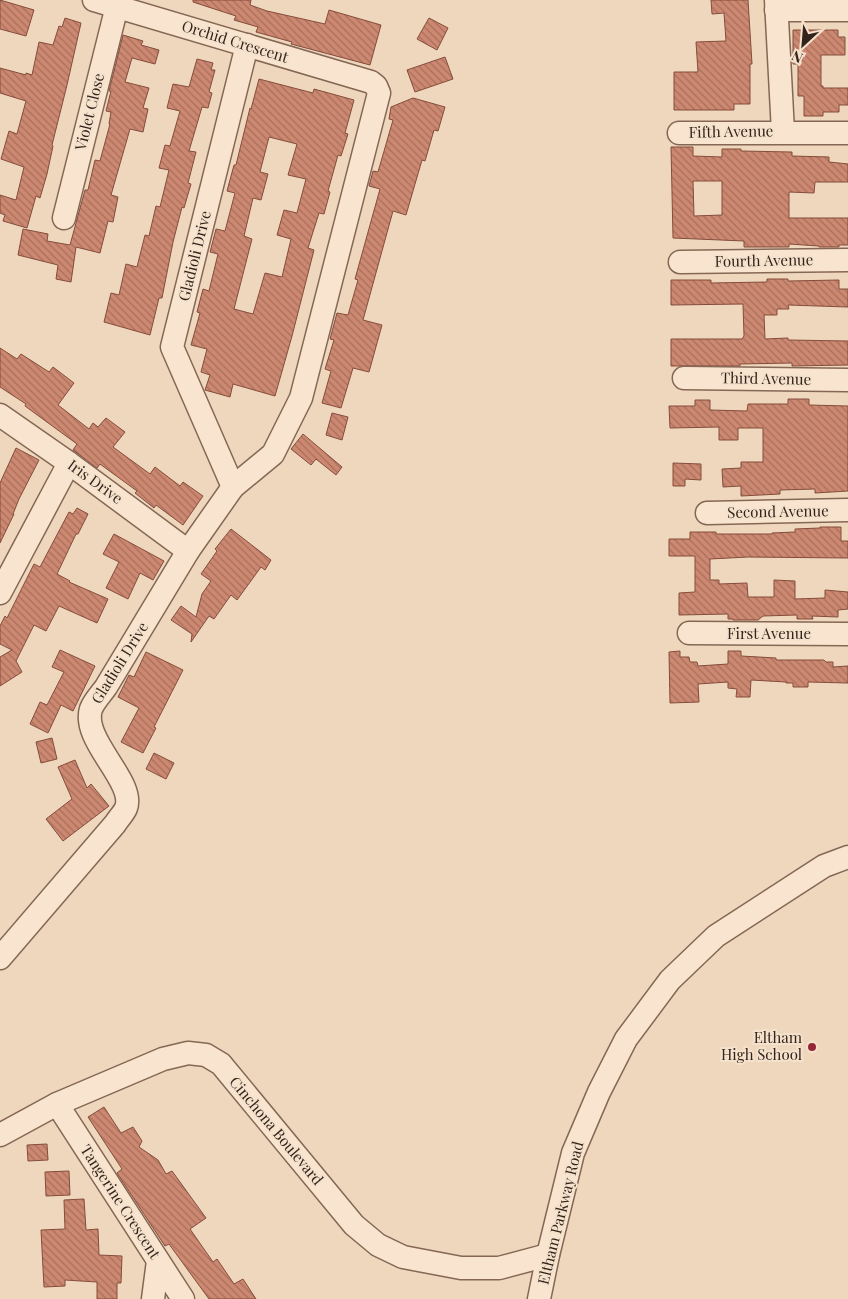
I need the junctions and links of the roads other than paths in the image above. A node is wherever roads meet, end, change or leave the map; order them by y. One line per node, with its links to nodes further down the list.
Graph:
1 (94, 0): 3 (street, Orchid Crescent)
2 (776, 5): 4 (street); 7 (street, Fifth Avenue)
3 (117, 6): 5 (street, Orchid Crescent); 10 (street, Violet Close)
4 (848, 10)
5 (247, 45): 6 (street, Orchid Crescent); 17 (street, Gladioli Drive)
6 (376, 86): 17 (street, Gladioli Drive)
7 (783, 132): 8 (street, Fifth Avenue); 9 (street, Fifth Avenue)
8 (679, 133)
9 (848, 133)
10 (64, 218)
11 (848, 260): 12 (street, Fourth Avenue)
12 (680, 262)
13 (684, 378): 14 (street, Third Avenue)
14 (848, 380)
15 (0, 415): 16 (street, Iris Drive)
16 (69, 463): 20 (street, Iris Drive); 21 (street)
17 (232, 487): 20 (street, Gladioli Drive)
18 (848, 510): 19 (street, Second Avenue)
19 (707, 513)
20 (188, 551): 25 (street, Gladioli Drive)
21 (0, 593)
22 (689, 633): 23 (street, First Avenue)
23 (848, 634)
24 (848, 857): 28 (street, Eltham Parkway Road)
25 (0, 958)
26 (57, 1104): 27 (street, Cinchona Boulevard); 28 (street, Cinchona Boulevard); 29 (street, Tangerine Crescent)
27 (0, 1135)
28 (548, 1255): 32 (street, Eltham Parkway Road)
29 (158, 1261): 30 (street); 31 (street, Tangerine Crescent)
30 (153, 1299)
31 (183, 1299)
32 (539, 1299)

